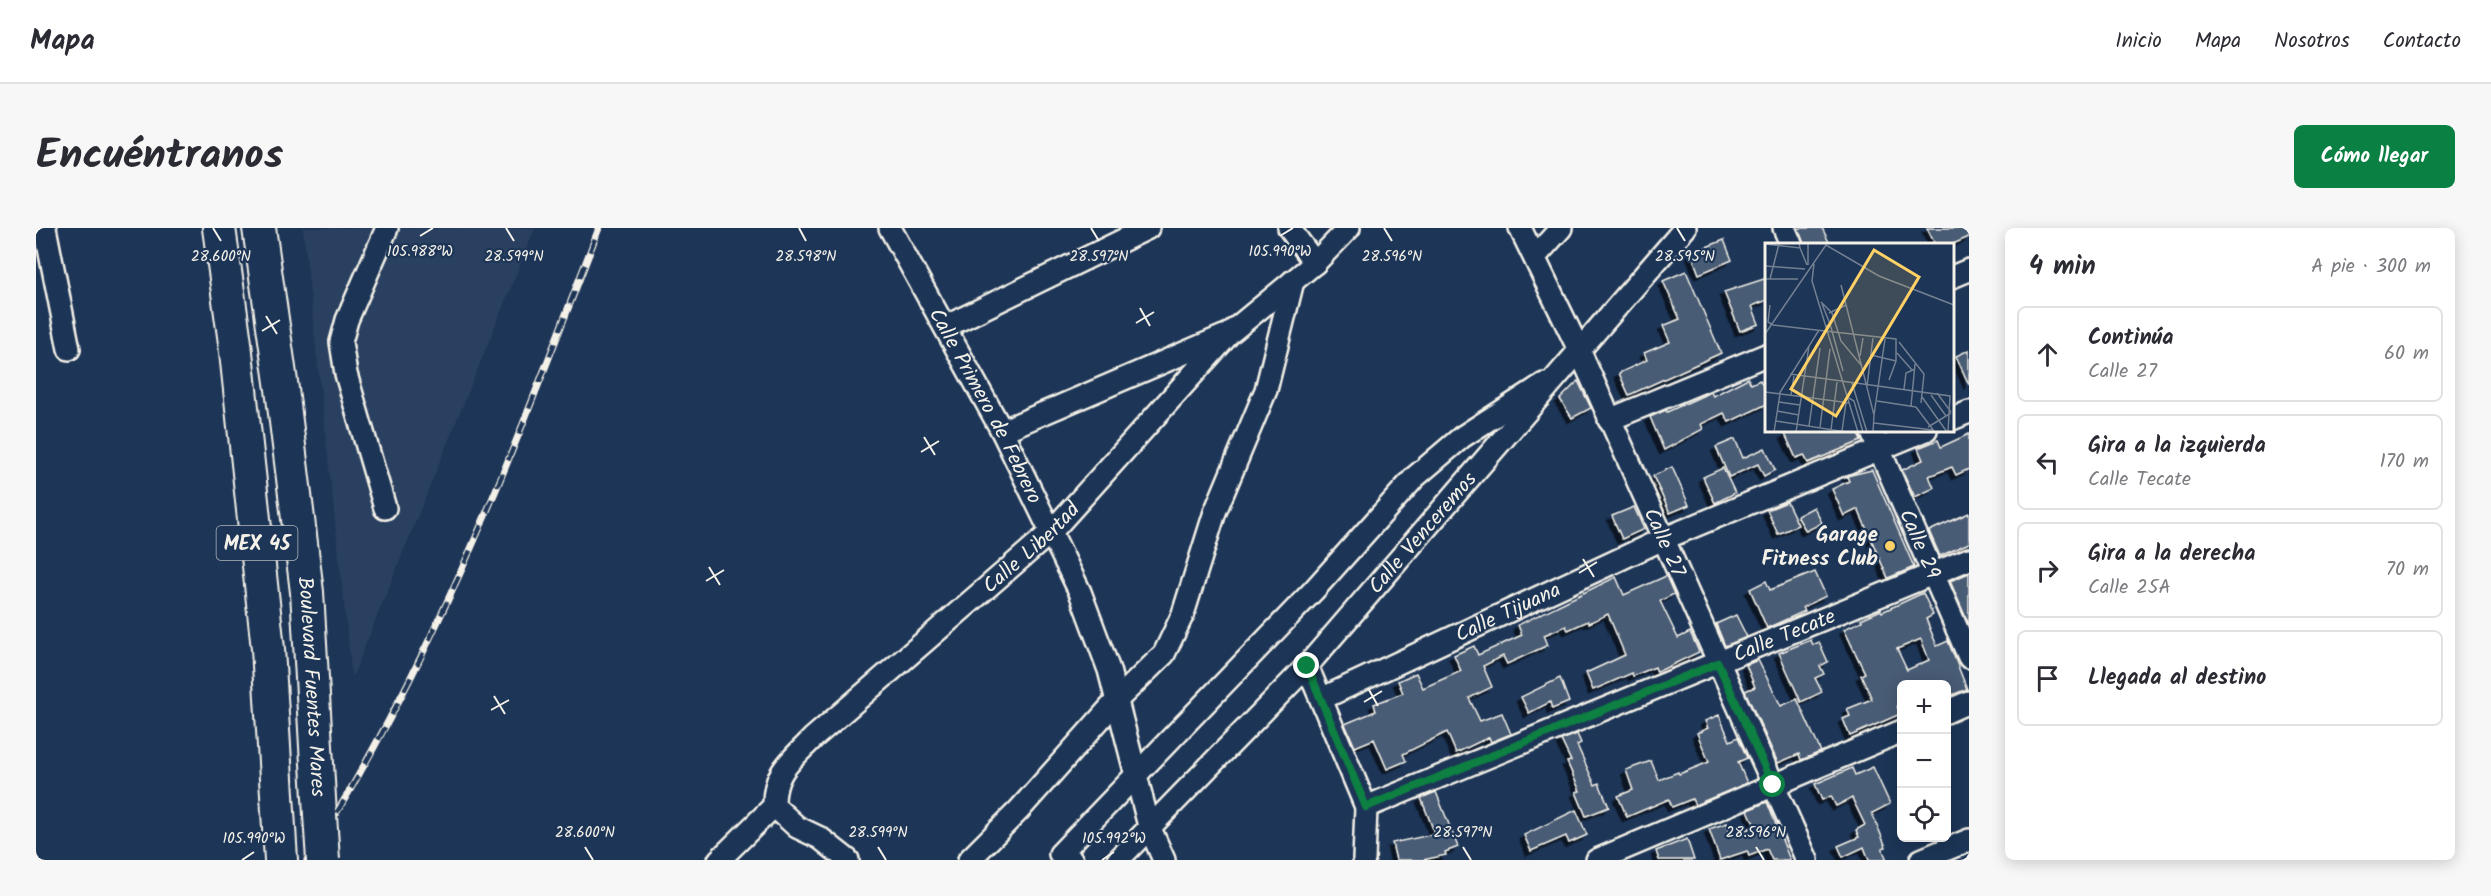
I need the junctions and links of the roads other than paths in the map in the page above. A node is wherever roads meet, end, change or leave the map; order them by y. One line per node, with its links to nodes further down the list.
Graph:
1 (45, 228): 22 (street)
2 (219, 228): 53 (highway, Boulevard Fuentes Mares / MEX 45)
3 (259, 228): 54 (highway, Boulevard Fuentes Mares / MEX 45, bridge)
4 (387, 228): 33 (street)
5 (890, 228): 20 (street, Calle Primero de Febrero)
6 (1148, 228): 13 (street)
7 (1289, 228): 16 (street)
8 (1349, 228): 16 (street, Calle Libertad)
9 (1520, 228): 15 (street, Calle 27)
10 (1561, 228): 15 (street)
11 (1685, 228): 23 (street, Calle Venceremos)
12 (1784, 228): 14 (street)
13 (1124, 234): 20 (street)
14 (1791, 243)
15 (1535, 257): 23 (street, Calle 27)
16 (1315, 263): 19 (street, Calle Libertad)
17 (1969, 270): 18 (street)
18 (1954, 277)
19 (1293, 281): 21 (street, Calle Libertad); 42 (street)
20 (945, 327): 29 (street, Calle Primero de Febrero)
21 (1230, 333): 29 (street); 34 (street, Calle Libertad)
22 (69, 349)
23 (1580, 352): 25 (street, Calle Venceremos); 28 (street, Calle 27)
24 (1765, 356): 28 (street)
25 (1560, 375): 40 (street, Calle Venceremos); 46 (street)
26 (1969, 412): 27 (street)
27 (1954, 419)
28 (1610, 420): 35 (street, Calle 27)
29 (1002, 431): 34 (street, Calle Primero de Febrero)
30 (1872, 432): 32 (street, Calle 29)
31 (1921, 432): 32 (street, Calle Tijuana)
32 (1879, 450): 35 (street, Calle Tijuana); 37 (street, Calle 29)
33 (385, 508)
34 (1051, 532): 42 (street, Calle Primero de Febrero); 48 (street, Calle Libertad)
35 (1664, 539): 39 (street, Calle 27); 41 (street, Calle Tijuana)
36 (1969, 559): 37 (street, Calle Tecate)
37 (1933, 574): 38 (street, Calle 29); 39 (street, Calle Tecate)
38 (1969, 657)
39 (1718, 663): 47 (street, Calle 27); 49 (street, Calle Tecate)
40 (1307, 666): 41 (street); 50 (street, Calle Venceremos)
41 (1321, 699): 49 (street)
42 (1117, 700): 46 (street, Calle Primero de Febrero); 57 (street)
43 (1969, 702): 44 (street)
44 (1951, 710)
45 (1897, 733): 47 (street)
46 (1134, 776): 50 (street, Calle Primero de Febrero); 52 (street)
47 (1773, 785): 61 (street); 62 (street, Calle 27)
48 (774, 806): 55 (street); 56 (street)
49 (1366, 807): 60 (street)
50 (1149, 826): 58 (street, Calle Venceremos); 59 (street, Calle Primero de Febrero)
51 (1969, 840): 63 (street)
52 (1062, 858)
53 (281, 860)
54 (322, 860)
55 (719, 860)
56 (848, 860)
57 (969, 860)
58 (1118, 860)
59 (1164, 860)
60 (1364, 860)
61 (1597, 860)
62 (1807, 860)
63 (1921, 860)

